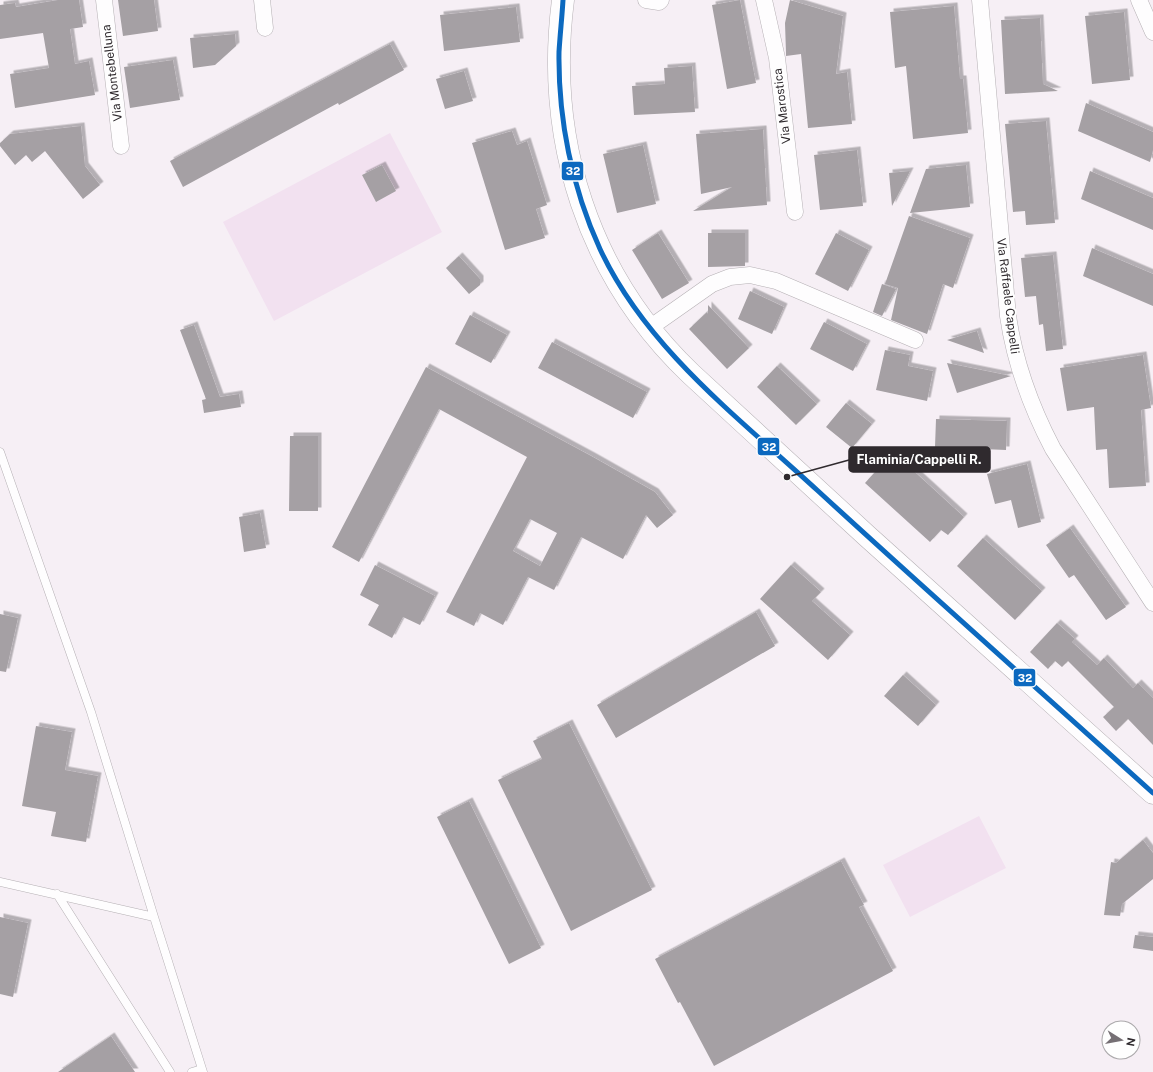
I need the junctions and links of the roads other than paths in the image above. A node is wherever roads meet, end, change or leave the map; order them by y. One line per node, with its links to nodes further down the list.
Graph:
1 (104, 0): 11 (street, Via Montebelluna)
2 (262, 0): 9 (street)
3 (563, 0): 13 (street)
4 (646, 0): 5 (street)
5 (661, 0)
6 (764, 0): 12 (street, Via Marostica)
7 (980, 0): 16 (street, Via Raffaele Cappelli)
8 (1139, 0): 10 (street)
9 (265, 28)
10 (1153, 32)
11 (121, 146)
12 (795, 212)
13 (648, 329): 14 (street); 17 (street)
14 (915, 340)
15 (0, 452): 20 (lane)
16 (1153, 604)
17 (1153, 792)
18 (0, 882): 19 (lane)
19 (56, 894): 20 (lane); 22 (lane)
20 (154, 916): 21 (lane)
21 (202, 1071): 23 (lane)
22 (170, 1072)
23 (192, 1072)

